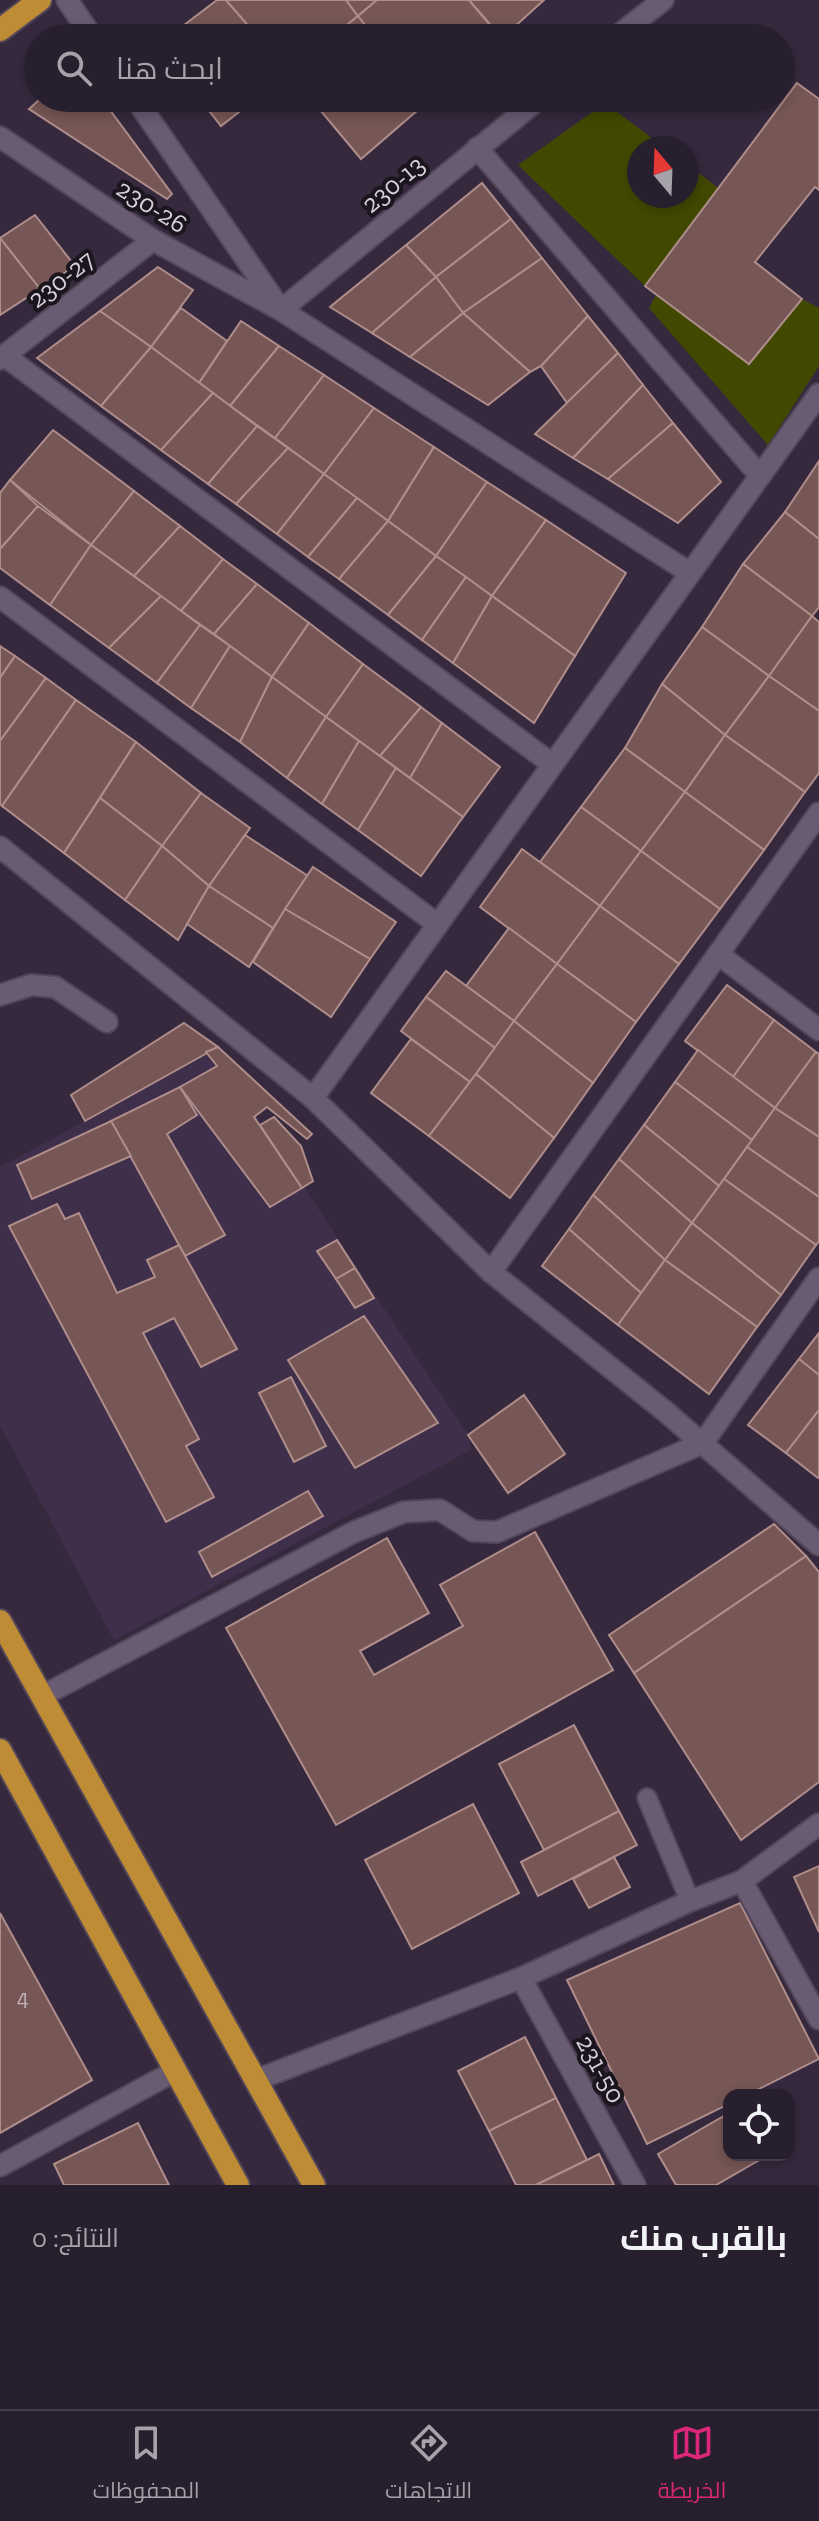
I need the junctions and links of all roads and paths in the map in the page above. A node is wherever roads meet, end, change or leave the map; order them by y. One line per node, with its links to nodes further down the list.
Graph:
1 (40, 0): 6 (highway)
2 (67, 0): 4 (street)
3 (663, 0): 5 (street)
4 (83, 24)
5 (633, 24)
6 (0, 30)
7 (145, 112): 12 (street)
8 (522, 112): 10 (street, 230-13)
9 (0, 137): 11 (street, 230-26)
10 (477, 148): 12 (street, 230-13); 15 (street)
11 (153, 240): 12 (street, 230-26); 13 (street, 230-27)
12 (281, 310): 16 (street, 230-26)
13 (2, 358): 18 (street)
14 (819, 394): 15 (street)
15 (760, 476): 16 (street)
16 (690, 573): 18 (street)
17 (0, 597): 21 (street)
18 (552, 764): 21 (street)
19 (819, 813): 22 (street)
20 (0, 847): 26 (street)
21 (437, 924): 26 (street)
22 (718, 954): 25 (street); 27 (street)
23 (0, 995): 24 (street)
24 (107, 1022)
25 (819, 1030)
26 (313, 1098): 27 (street)
27 (491, 1272): 29 (street)
28 (819, 1278): 29 (street)
29 (703, 1443): 30 (street); 32 (street)
30 (819, 1545)
31 (0, 1621): 32 (highway)
32 (42, 1696): 41 (highway)
33 (0, 1750): 40 (highway)
34 (647, 1798): 37 (lane)
35 (819, 1824): 36 (street)
36 (742, 1881): 37 (street); 39 (street)
37 (690, 1901): 38 (street)
38 (521, 1978): 41 (street); 45 (street, 231-50)
39 (819, 2019)
40 (175, 2071): 42 (street); 43 (highway)
41 (256, 2080): 44 (highway)
42 (0, 2166)
43 (238, 2185)
44 (314, 2185)
45 (635, 2185)

